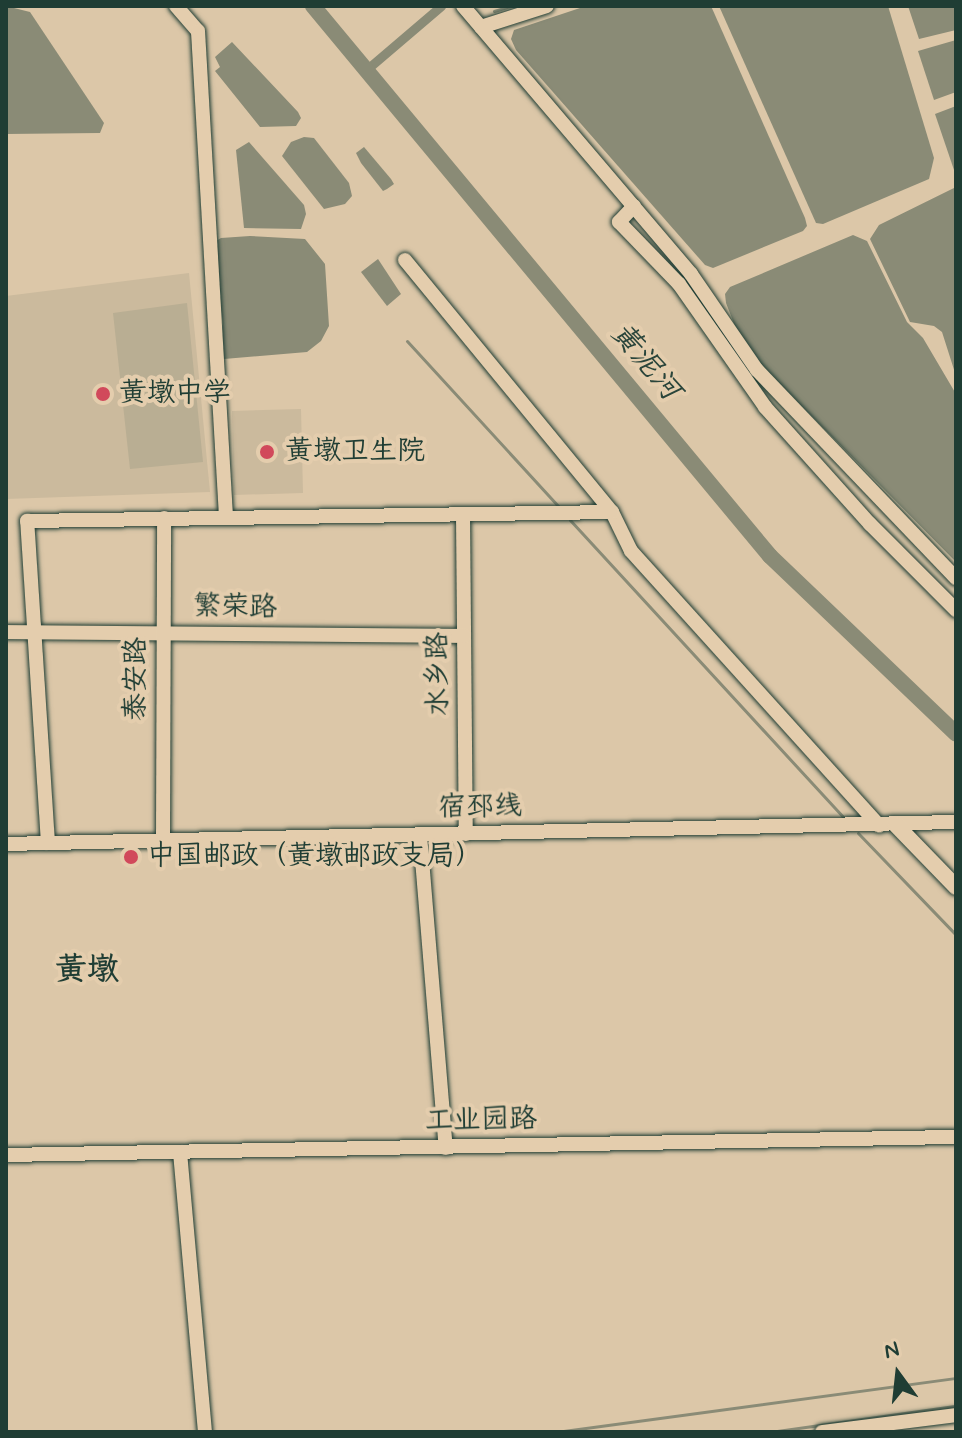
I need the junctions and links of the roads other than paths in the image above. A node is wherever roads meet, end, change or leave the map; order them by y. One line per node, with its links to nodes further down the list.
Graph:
1 (176, 6): 10 (street)
2 (463, 6): 4 (street)
3 (547, 6): 4 (street)
4 (481, 27): 5 (street)
5 (634, 206): 7 (street); 7 (street)
6 (405, 260): 8 (street)
7 (685, 279): 12 (street); 13 (street)
8 (612, 512): 9 (street); 19 (street)
9 (463, 514): 10 (street); 17 (street, 水乡路)
10 (226, 517): 11 (street)
11 (164, 518): 15 (street); 16 (street, 泰安路)
12 (956, 578)
13 (956, 610)
14 (6, 632): 15 (street, 繁荣路)
15 (36, 632): 16 (street, 繁荣路); 23 (street)
16 (163, 633): 17 (street, 繁荣路); 22 (street, 泰安路)
17 (464, 636): 20 (street, 水乡路)
18 (956, 822): 19 (street, 宿邳线)
19 (888, 825): 20 (street, 宿邳线); 25 (main road)
20 (466, 834): 21 (street, 宿邳线)
21 (420, 835): 22 (street, 宿邳线); 27 (street)
22 (163, 841): 23 (street, 宿邳线)
23 (48, 843): 24 (street, 宿邳线)
24 (6, 844)
25 (956, 887)
26 (956, 1137): 27 (street, 工业园路)
27 (446, 1148): 28 (street, 工业园路)
28 (180, 1152): 29 (street, 工业园路); 31 (street)
29 (6, 1155)
30 (956, 1415): 32 (street)
31 (205, 1432)
32 (822, 1432)

